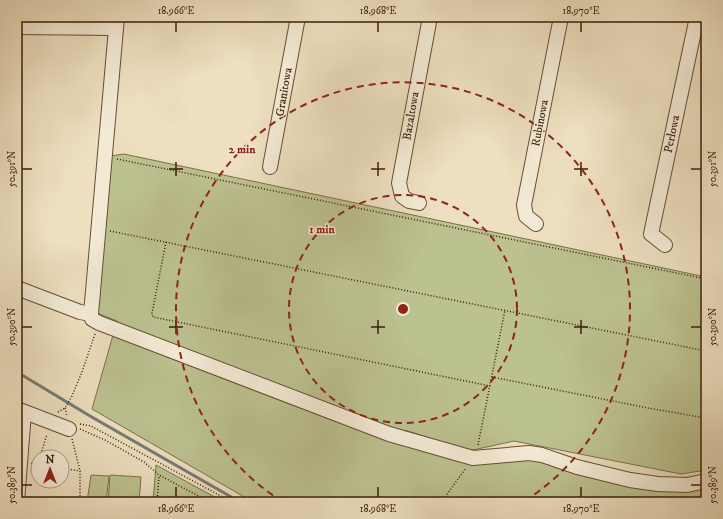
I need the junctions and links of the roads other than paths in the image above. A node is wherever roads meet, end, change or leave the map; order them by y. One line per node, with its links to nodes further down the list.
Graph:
1 (298, 17): 7 (street, Granitowa)
2 (430, 17): 8 (street, Bazaltowa)
3 (561, 17): 9 (street, Rubinowa)
4 (697, 17): 10 (street, Perłowa)
5 (117, 22): 6 (street); 12 (street)
6 (17, 26)
7 (270, 167)
8 (418, 203)
9 (536, 224)
10 (665, 245)
11 (17, 288): 12 (street)
12 (95, 319): 15 (street)
13 (20, 411): 14 (street); 16 (street)
14 (70, 429)
15 (706, 481)
16 (17, 502)

